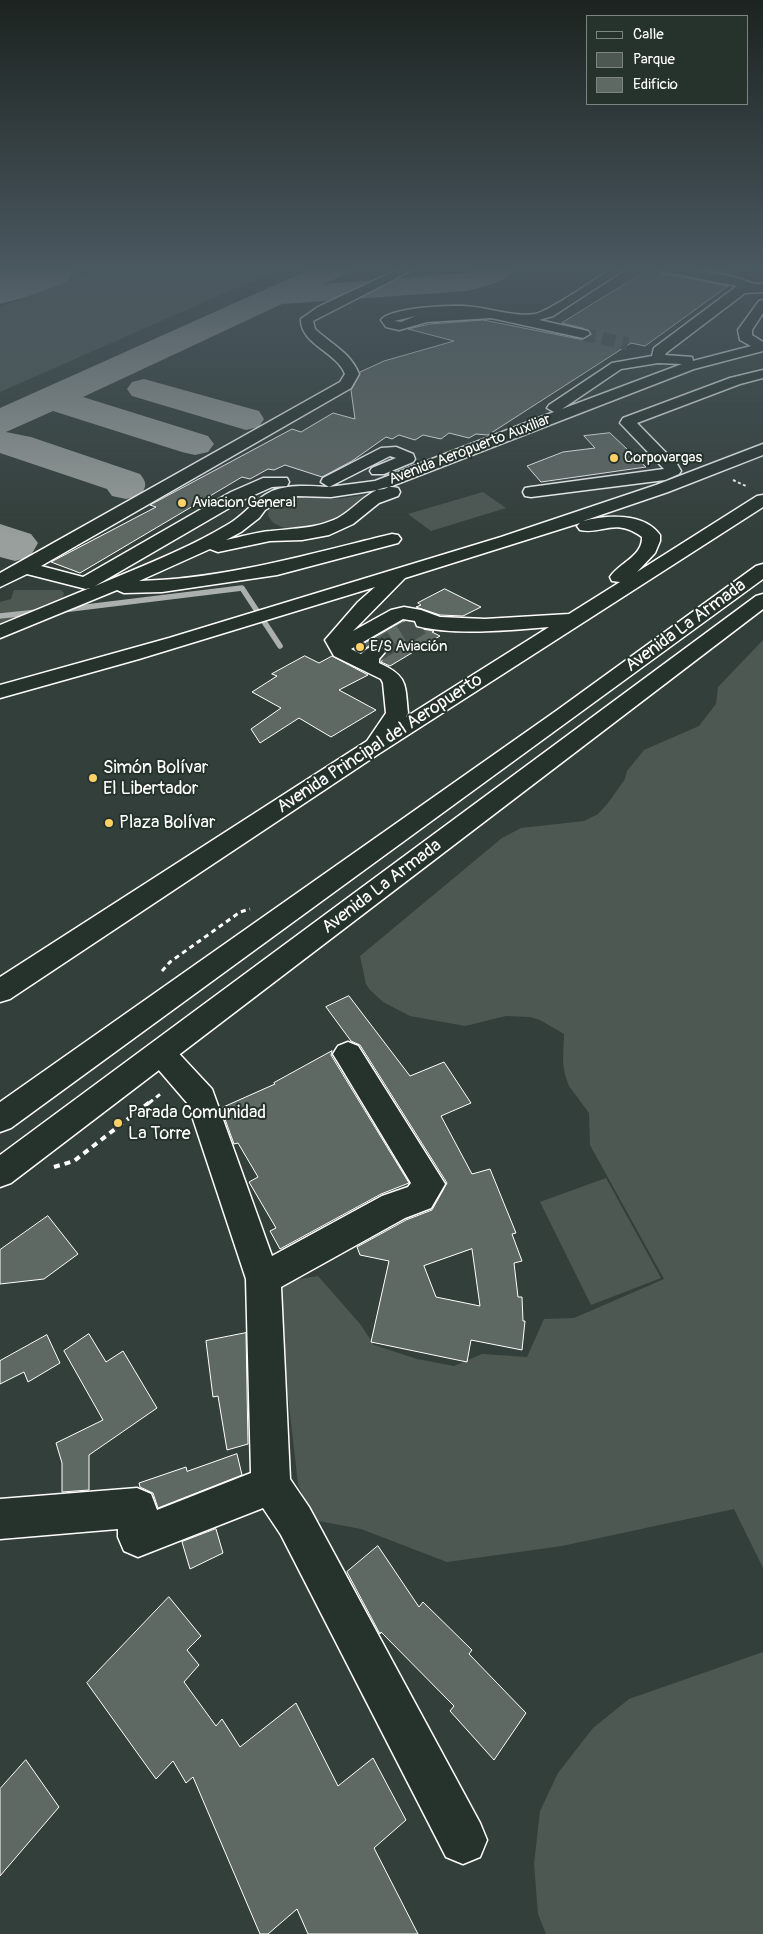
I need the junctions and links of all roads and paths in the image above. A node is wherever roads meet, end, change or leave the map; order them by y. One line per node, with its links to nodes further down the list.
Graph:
1 (344, 357): 18 (main road)
2 (650, 357): 8 (main road)
3 (671, 357): 4 (main road)
4 (718, 357)
5 (721, 357): 8 (main road, Avenida Aeropuerto Auxiliar)
6 (739, 357): 14 (main road, Avenida Aeropuerto Auxiliar)
7 (763, 374): 11 (main road)
8 (523, 429): 13 (main road, Avenida Aeropuerto Auxiliar)
9 (763, 449): 17 (main road)
10 (329, 482): 22 (main road)
11 (531, 492)
12 (763, 500): 24 (main road, Avenida Principal del Aeropuerto)
13 (259, 506): 14 (main road); 16 (main road, Avenida Aeropuerto Auxiliar)
14 (302, 535): 16 (main road, Avenida Aeropuerto Auxiliar)
15 (392, 539): 22 (main road)
16 (185, 555): 22 (main road, Avenida Aeropuerto Auxiliar)
17 (451, 558): 20 (main road); 24 (main road)
18 (26, 568): 21 (main road); 22 (main road)
19 (763, 570): 34 (main road, Avenida La Armada)
20 (400, 573): 26 (main road); 27 (main road)
21 (0, 581)
22 (95, 586): 25 (main road)
23 (763, 600): 33 (main road, Avenida La Armada)
24 (577, 619): 26 (main road); 28 (main road, Avenida Principal del Aeropuerto)
25 (0, 632)
26 (339, 648): 28 (main road)
27 (2, 692)
28 (372, 748): 29 (main road, Avenida Principal del Aeropuerto)
29 (78, 940): 30 (main road); 31 (main road, Avenida Principal del Aeropuerto)
30 (0, 969)
31 (0, 992)
32 (348, 1054): 37 (main road)
33 (169, 1063): 35 (path); 36 (main road, Avenida La Armada); 37 (main road)
34 (0, 1119)
35 (47, 1169)
36 (0, 1173)
37 (262, 1279): 38 (main road)
38 (271, 1485): 39 (main road); 40 (main road)
39 (0, 1519)
40 (463, 1840)

